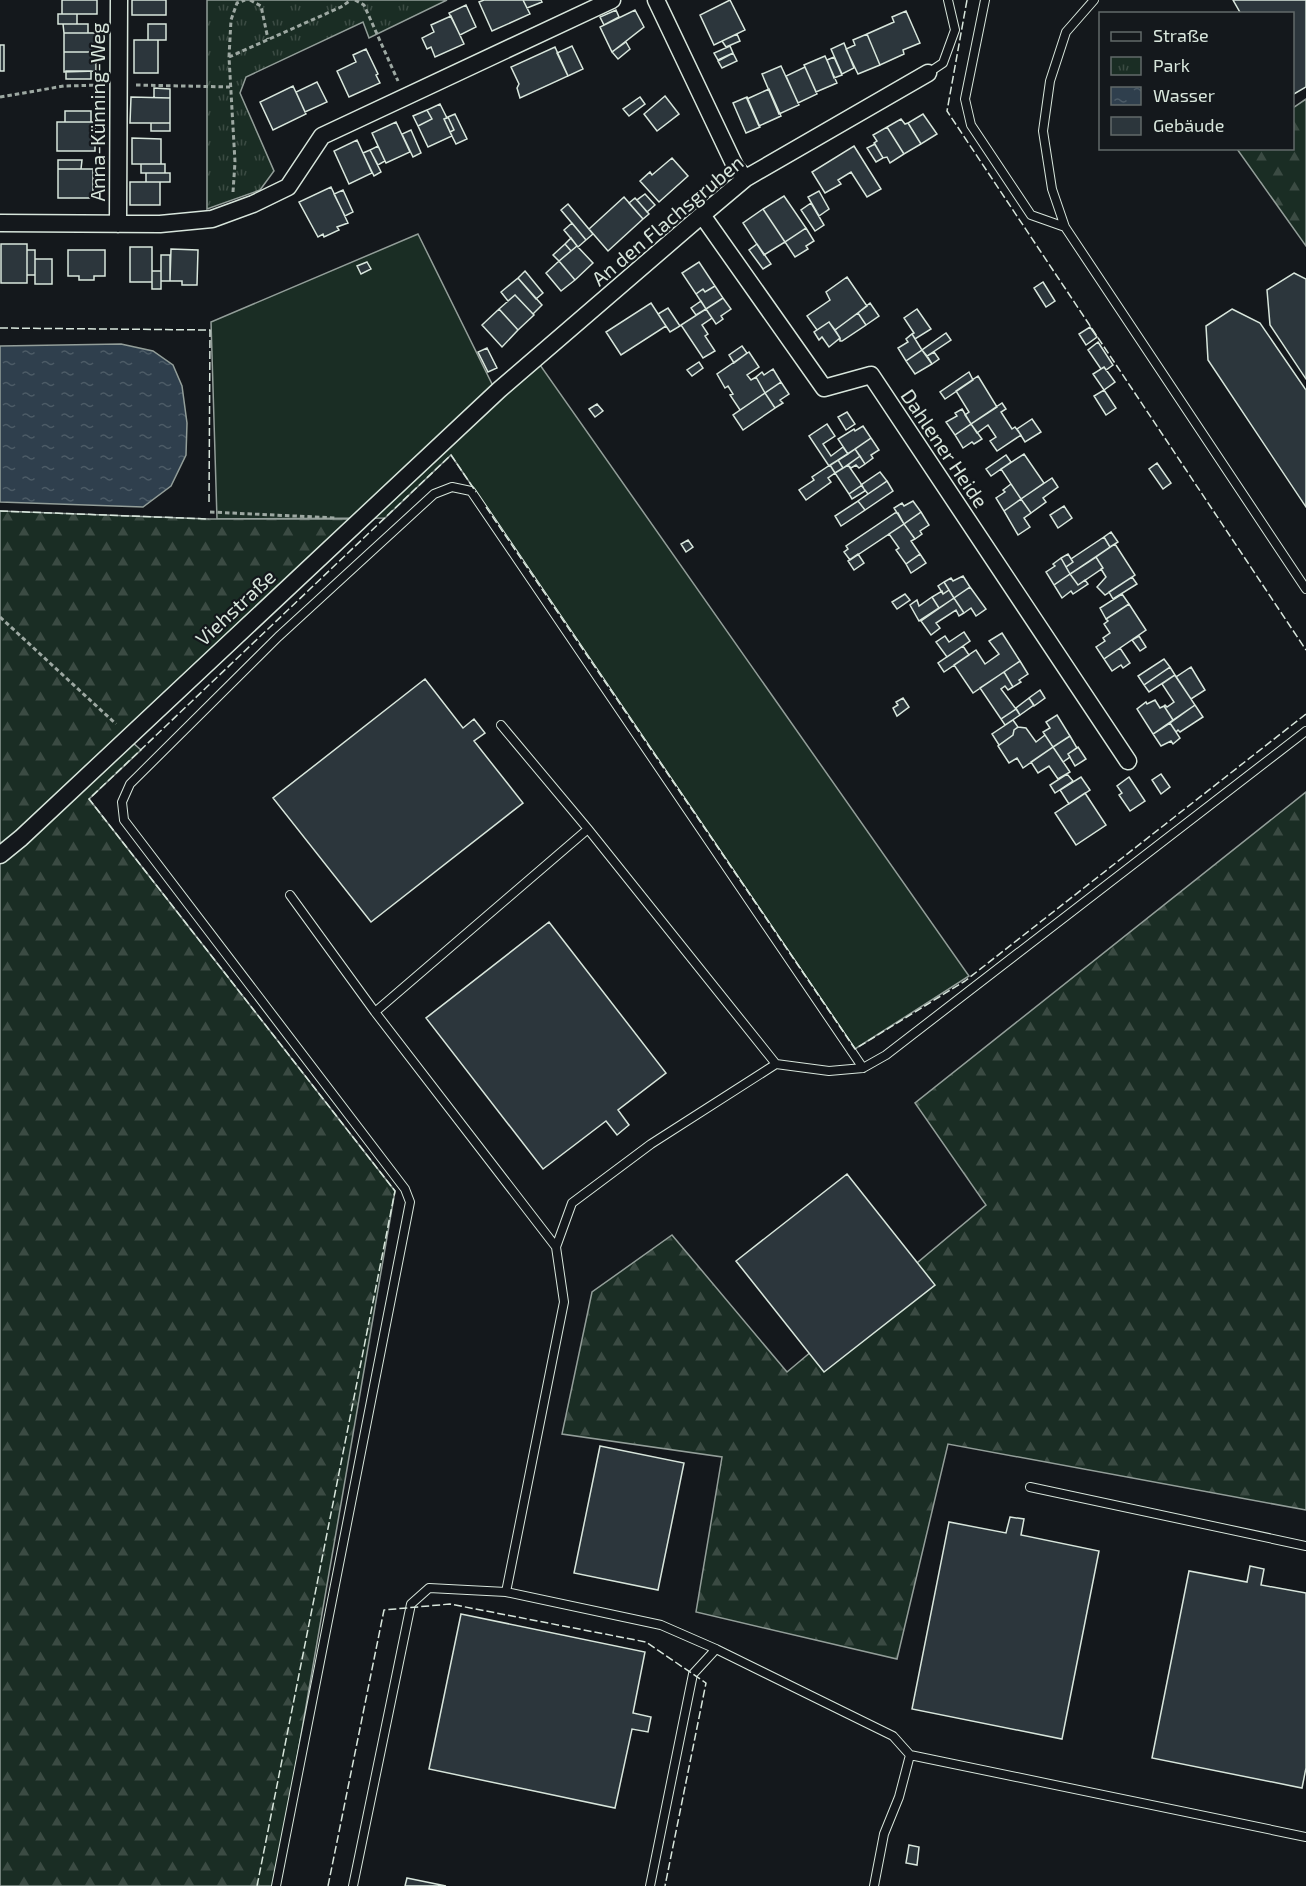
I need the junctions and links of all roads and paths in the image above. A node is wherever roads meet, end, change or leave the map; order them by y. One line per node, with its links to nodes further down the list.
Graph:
1 (119, 0): 18 (street, Anna-Künning-Weg)
2 (245, 0): 11 (path)
3 (250, 0): 10 (path)
4 (353, 0): 10 (path); 13 (path)
5 (612, 0): 13 (street)
6 (656, 0): 14 (street)
7 (948, 0): 12 (lane, An den Flachsgruben)
8 (985, 0): 19 (lane)
9 (1094, 0): 19 (lane)
10 (268, 39): 11 (path)
11 (229, 57): 15 (path)
12 (928, 73): 14 (street, An den Flachsgruben)
13 (405, 97): 15 (street)
14 (746, 178): 16 (street, An den Flachsgruben)
15 (232, 212): 18 (street)
16 (702, 215): 20 (street, An den Flachsgruben); 28 (street, Dahlener Heide)
17 (0, 224): 18 (street)
18 (118, 224)
19 (1065, 227): 23 (lane)
20 (499, 390): 27 (street, Viehstraße)
21 (210, 512): 22 (path)
22 (340, 518)
23 (1306, 590)
24 (0, 617): 27 (path)
25 (501, 725): 29 (lane)
26 (1306, 731): 34 (lane)
27 (129, 736): 30 (street, Viehstraße)
28 (1128, 761)
29 (588, 829): 32 (lane); 33 (lane)
30 (0, 855)
31 (290, 895): 32 (lane)
32 (375, 1012): 35 (lane)
33 (776, 1064): 34 (lane); 35 (lane)
34 (863, 1068): 42 (lane)
35 (556, 1247): 38 (lane)
36 (1030, 1487): 37 (lane)
37 (1306, 1546)
38 (506, 1592): 39 (lane); 43 (lane)
39 (716, 1649): 40 (lane); 44 (lane)
40 (910, 1755): 41 (lane); 45 (lane)
41 (1306, 1837)
42 (276, 1886)
43 (353, 1886)
44 (650, 1886)
45 (874, 1886)

